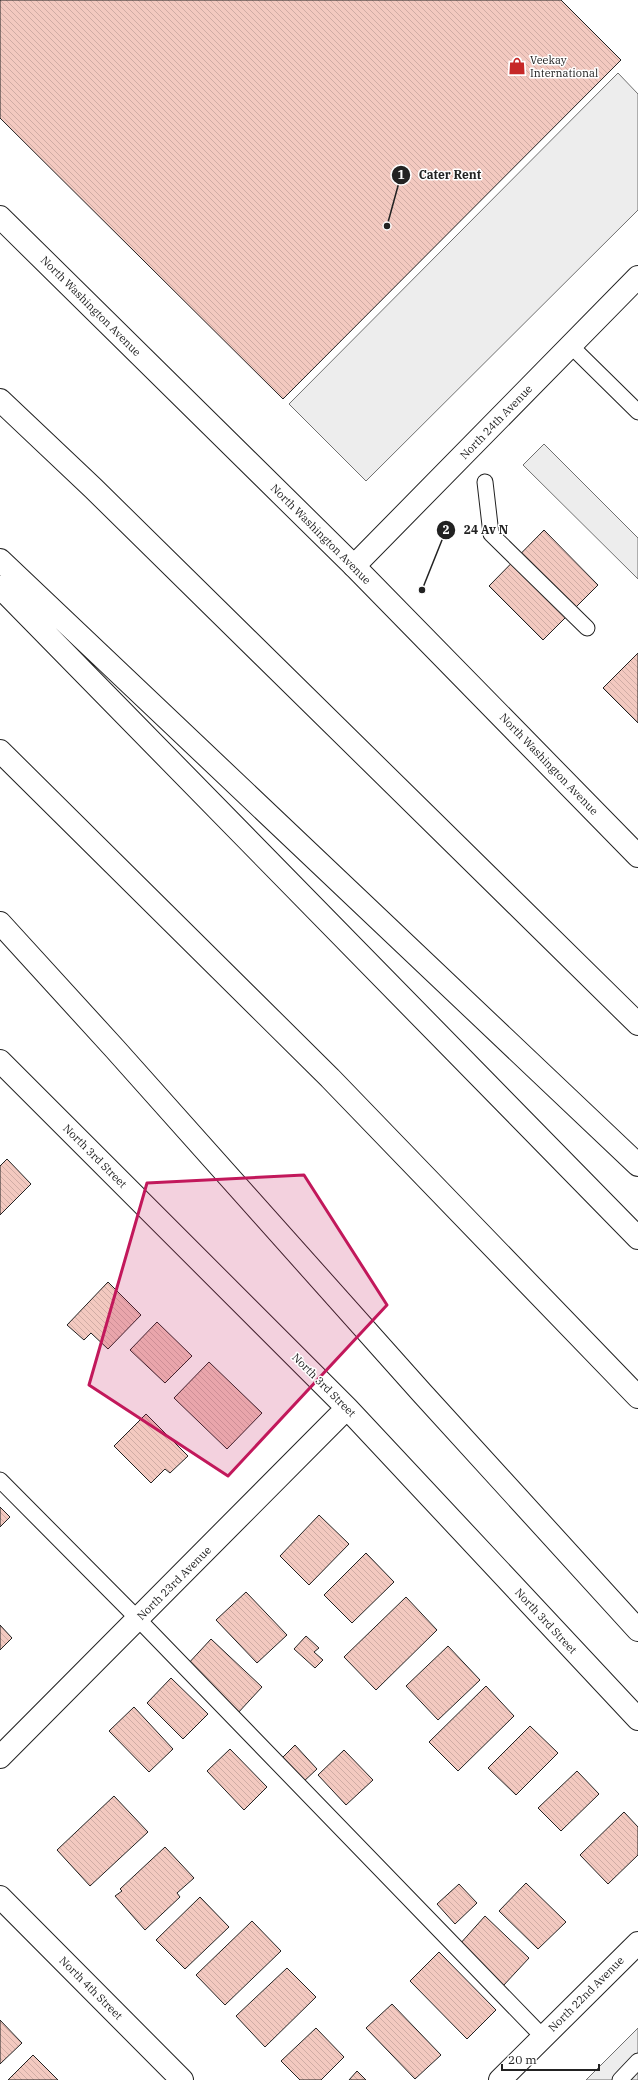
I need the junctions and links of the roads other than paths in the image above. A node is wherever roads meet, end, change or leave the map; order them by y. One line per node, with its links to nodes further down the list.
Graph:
1 (0, 217): 8 (main road, North Washington Avenue)
2 (638, 277): 3 (main road, North 24th Avenue)
3 (571, 346): 5 (lane); 8 (main road, North 24th Avenue)
4 (0, 400): 14 (main road)
5 (638, 412)
6 (485, 482): 10 (lane)
7 (0, 560): 16 (main road)
8 (354, 566): 12 (main road, North Washington Avenue)
9 (0, 587): 17 (main road)
10 (587, 628)
11 (0, 751): 18 (main road)
12 (638, 856)
13 (0, 924): 24 (main road)
14 (638, 1024)
15 (0, 1061): 21 (main road, North 3rd Street)
16 (638, 1165)
17 (638, 1238)
18 (597, 1354): 19 (main road); 20 (main road)
19 (638, 1397)
20 (638, 1405)
21 (347, 1408): 23 (main road, North 23rd Avenue); 25 (main road, North 3rd Street)
22 (0, 1480): 23 (lane)
23 (138, 1619): 26 (main road, North 23rd Avenue); 29 (lane)
24 (638, 1630)
25 (638, 1719)
26 (0, 1757)
27 (0, 1897): 31 (main road, North 4th Street)
28 (638, 1943): 29 (main road, North 22nd Avenue)
29 (543, 2037): 32 (main road, North 22nd Avenue)
30 (638, 2061): 33 (lane)
31 (182, 2080)
32 (500, 2080)
33 (620, 2080)

